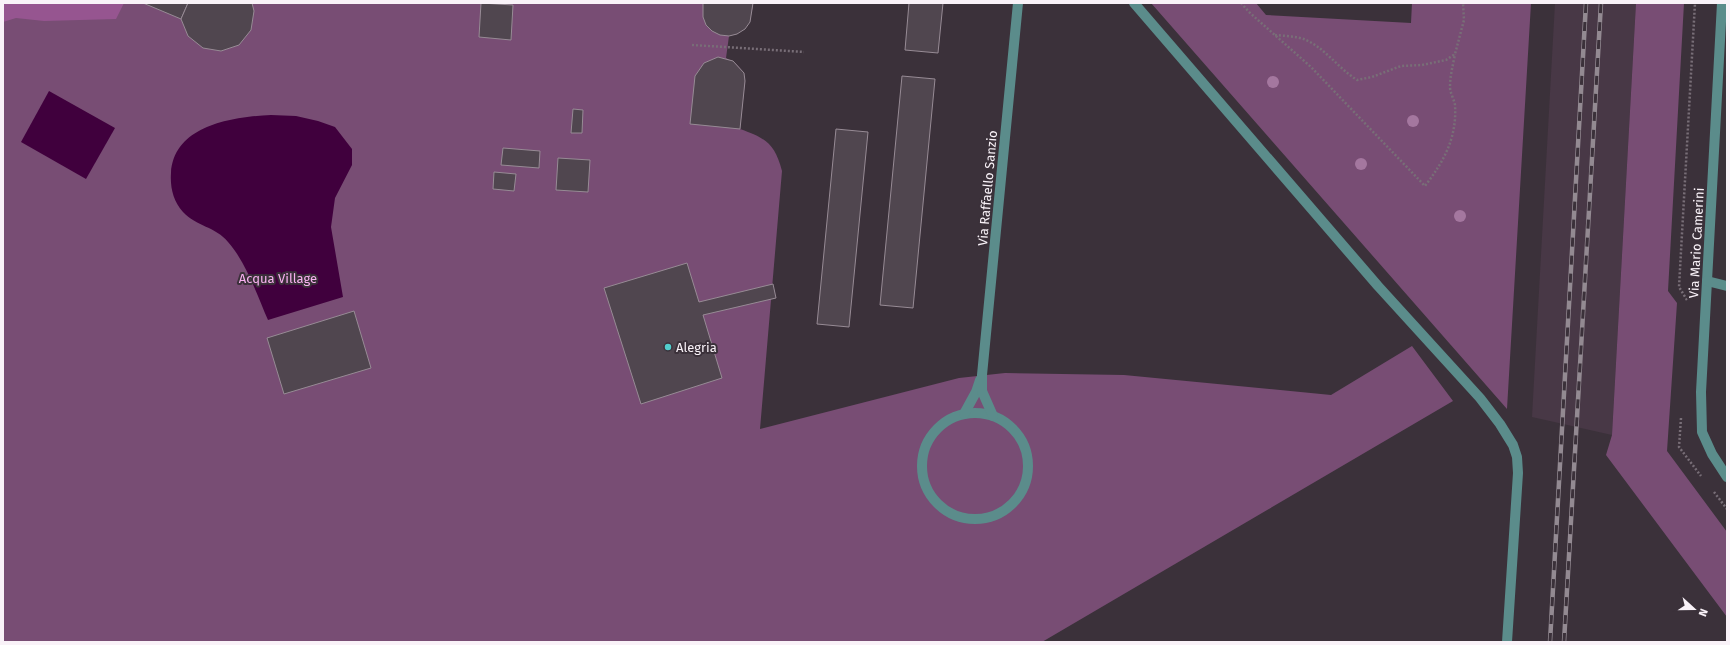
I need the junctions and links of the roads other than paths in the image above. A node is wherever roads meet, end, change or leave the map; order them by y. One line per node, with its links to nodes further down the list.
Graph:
1 (1018, 3): 6 (street, Via Raffaello Sanzio)
2 (1134, 3): 10 (street)
3 (1722, 3): 4 (street, Via Mario Camerini)
4 (1707, 281): 5 (street); 9 (street, Via Mario Camerini)
5 (1727, 286)
6 (982, 375): 7 (street, Via Raffaello Sanzio); 8 (street, Via Raffaello Sanzio)
7 (964, 414): 8 (street); 8 (street)
8 (994, 416)
9 (1727, 477)
10 (1507, 642)

